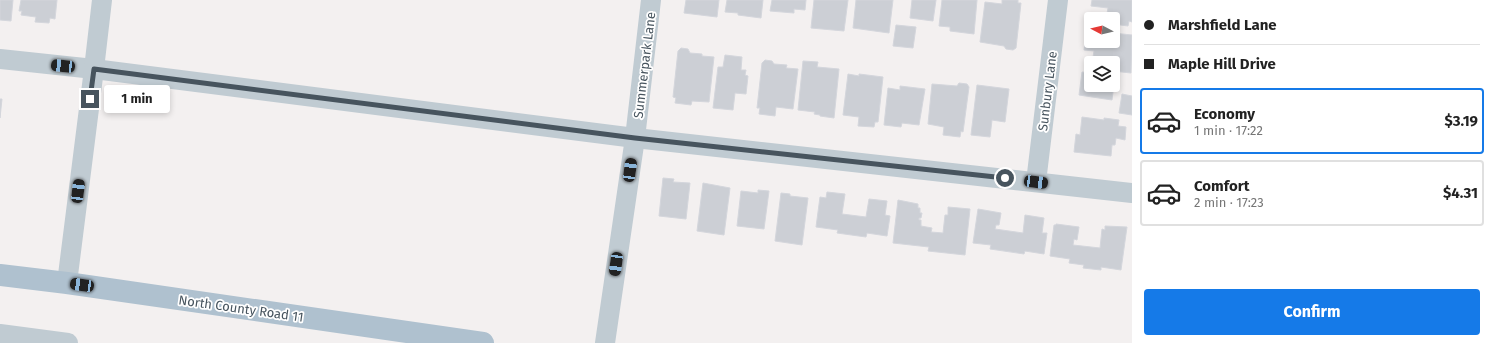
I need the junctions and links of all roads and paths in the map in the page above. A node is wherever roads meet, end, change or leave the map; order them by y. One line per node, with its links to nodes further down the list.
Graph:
1 (102, 0): 5 (street)
2 (651, 0): 6 (street, Summerpark Lane)
3 (1058, 0): 7 (street, Sunbury Lane)
4 (0, 59): 5 (street)
5 (94, 69): 6 (street); 10 (street)
6 (635, 138): 7 (street); 14 (street, Summerpark Lane)
7 (1036, 182): 8 (street)
8 (1132, 193)
9 (0, 275): 10 (main road, North County Road 11)
10 (67, 283): 13 (main road, North County Road 11)
11 (0, 334): 12 (street)
12 (68, 343)
13 (483, 343)
14 (605, 343)

